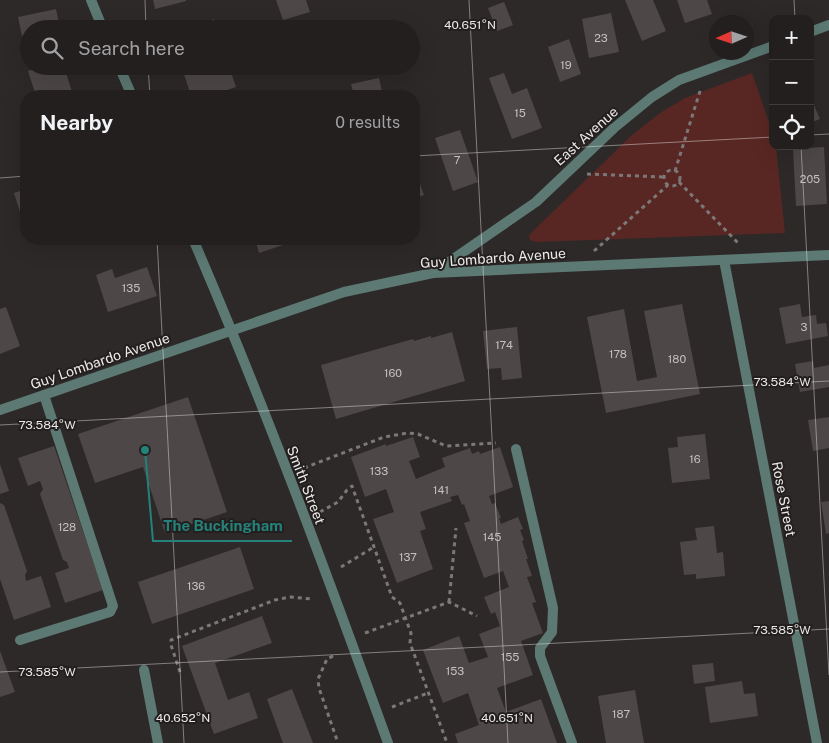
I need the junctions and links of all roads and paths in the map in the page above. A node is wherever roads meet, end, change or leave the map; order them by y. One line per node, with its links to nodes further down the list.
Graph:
1 (91, 0): 2 (street)
2 (99, 20)
3 (829, 25): 4 (street)
4 (814, 31)
5 (769, 47): 6 (street, East Avenue)
6 (706, 70): 9 (path); 10 (street, East Avenue)
7 (123, 75): 8 (street)
8 (129, 90)
9 (675, 171): 11 (path); 12 (path)
10 (567, 173): 11 (path); 19 (street, East Avenue)
11 (664, 177): 13 (path)
12 (679, 182): 13 (path); 16 (path)
13 (668, 186): 18 (path)
14 (196, 245): 20 (street, Smith Street)
15 (829, 255): 16 (street, Guy Lombardo Avenue)
16 (753, 259): 17 (street, Guy Lombardo Avenue)
17 (724, 260): 18 (street, Guy Lombardo Avenue); 46 (street, Rose Street)
18 (576, 266): 19 (street, Guy Lombardo Avenue)
19 (433, 273): 20 (street, Guy Lombardo Avenue)
20 (232, 330): 21 (street, Guy Lombardo Avenue); 43 (street, Smith Street)
21 (44, 395): 22 (street, Guy Lombardo Avenue); 35 (street)
22 (0, 410)
23 (496, 443): 25 (path)
24 (516, 448): 45 (street)
25 (304, 468)
26 (320, 512): 28 (path)
27 (456, 528): 31 (path)
28 (374, 547): 29 (path); 33 (path)
29 (340, 567)
30 (312, 599): 38 (path)
31 (449, 602): 32 (path); 33 (path)
32 (477, 616)
33 (406, 618): 34 (path); 39 (path)
34 (365, 633)
35 (20, 640)
36 (333, 656): 42 (path)
37 (144, 670): 41 (street)
38 (180, 672)
39 (428, 692): 40 (path); 44 (path)
40 (392, 707)
41 (158, 743)
42 (338, 743)
43 (388, 743)
44 (447, 743)
45 (572, 743)
46 (817, 743)

